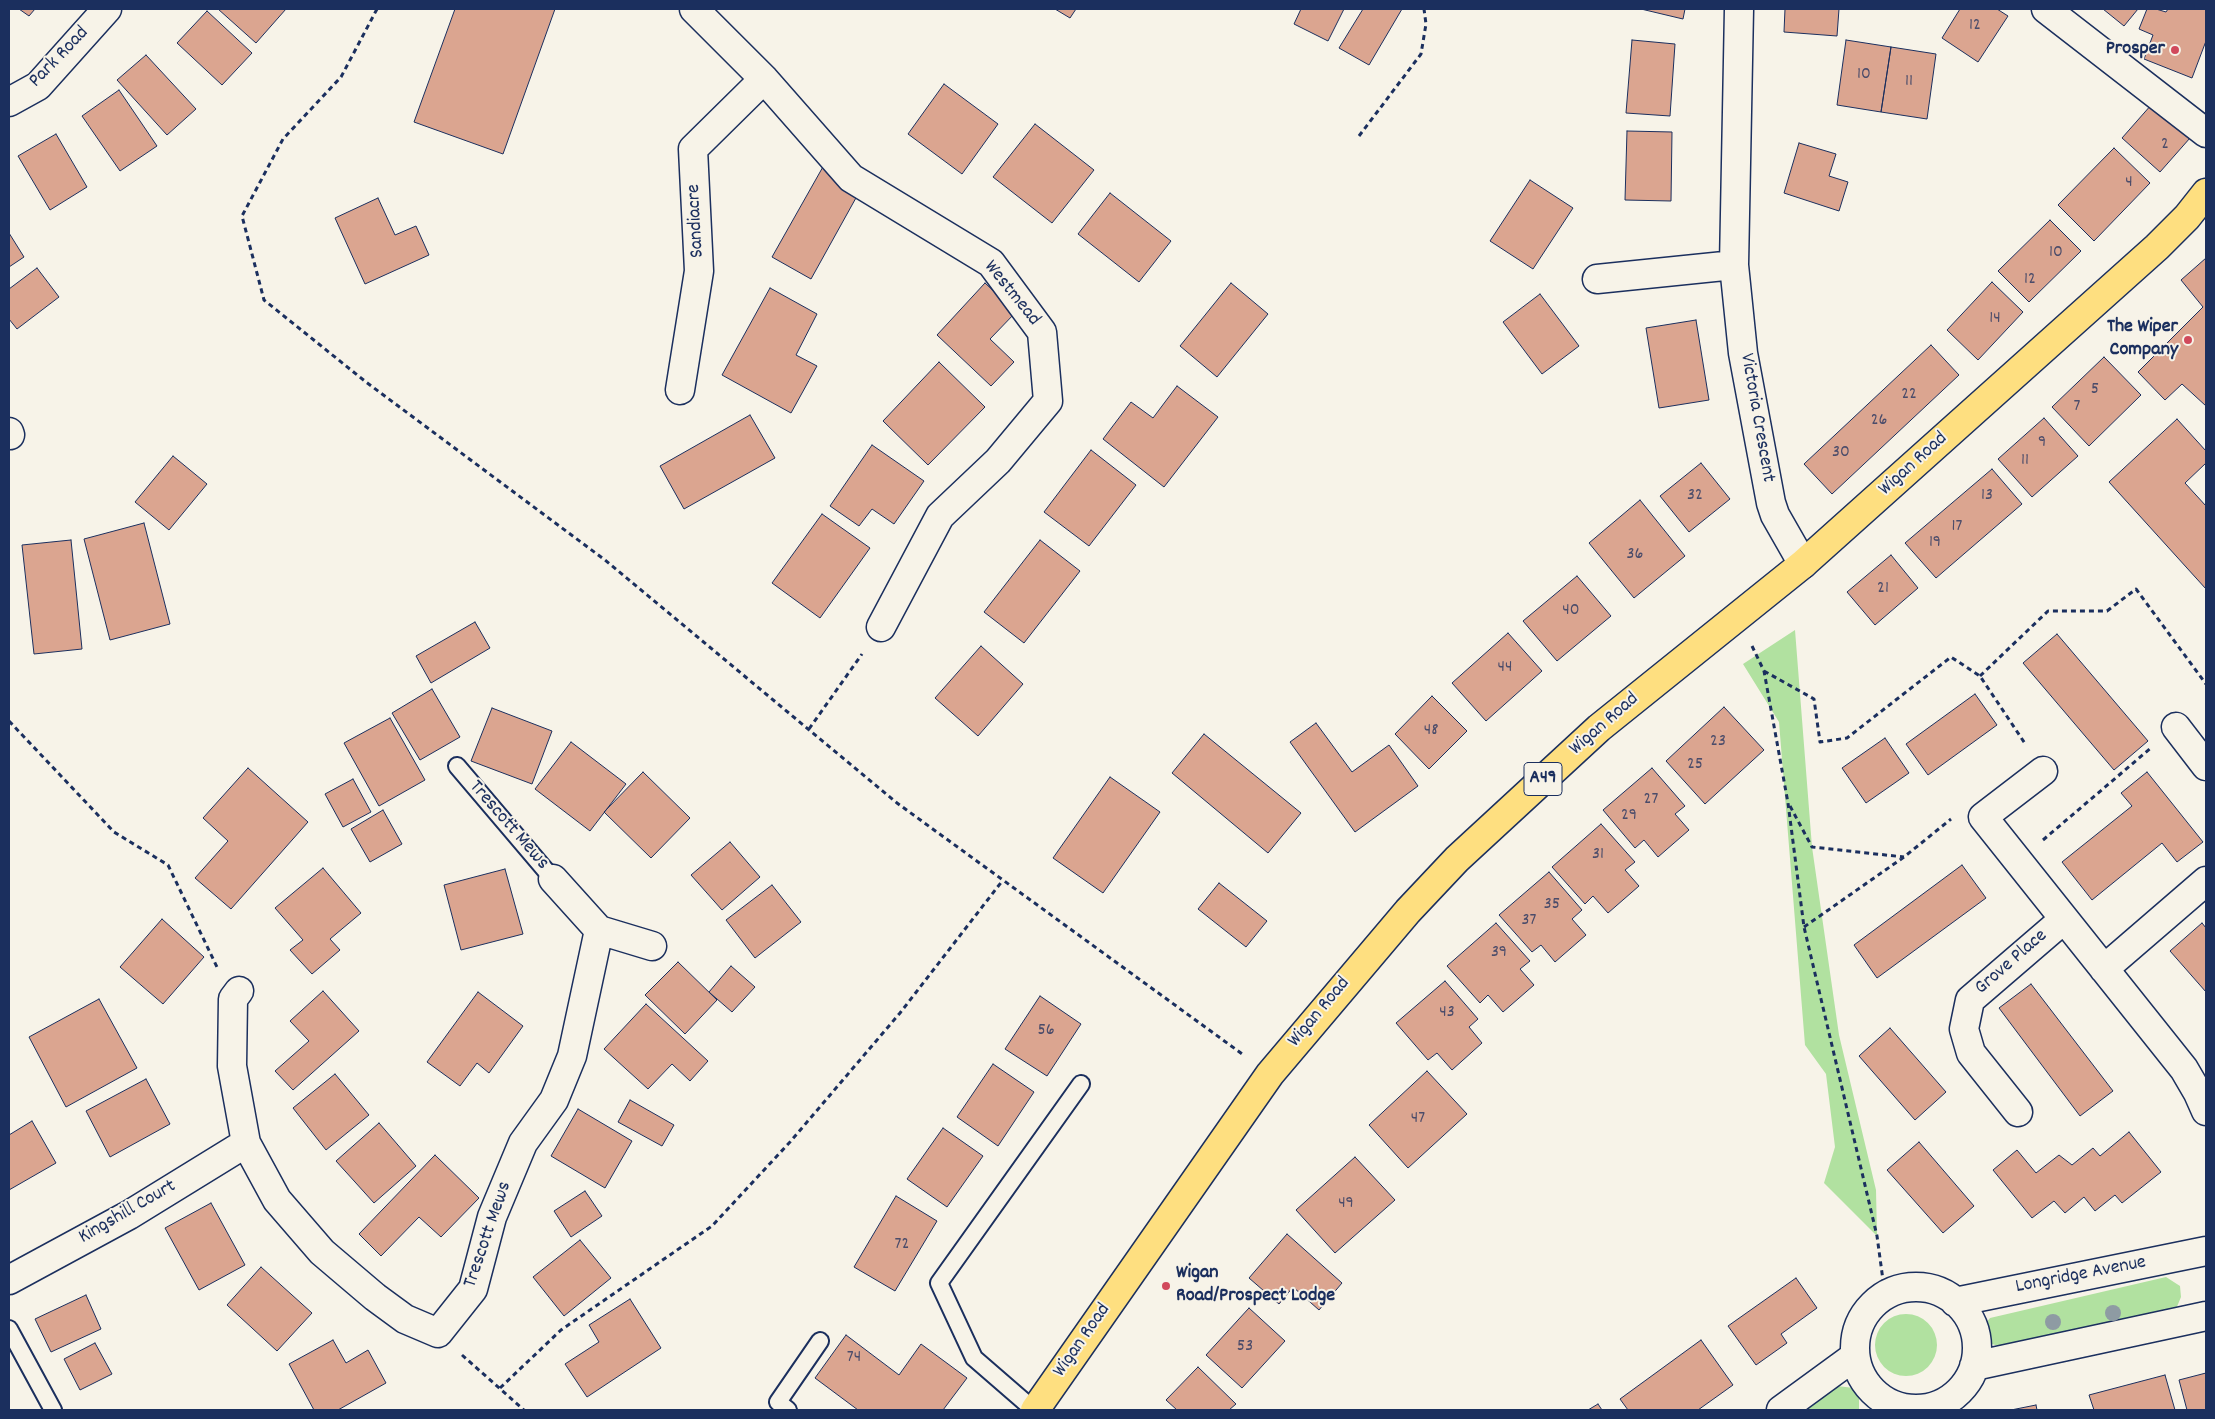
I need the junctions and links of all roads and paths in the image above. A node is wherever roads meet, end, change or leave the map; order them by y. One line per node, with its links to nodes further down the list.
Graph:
1 (107, 9): 8 (street, Park Road)
2 (377, 9): 23 (path)
3 (694, 9): 7 (street, Westmead)
4 (1424, 9): 10 (path)
5 (1739, 9): 12 (street, Victoria Crescent)
6 (2046, 9): 9 (street)
7 (764, 79): 14 (street, Sandiacre); 17 (street, Westmead)
8 (9, 102)
9 (2206, 133)
10 (1359, 136)
11 (2206, 193): 15 (highway, Wigan Road / A49)
12 (1734, 265): 13 (street); 15 (street, Victoria Crescent)
13 (1597, 279)
14 (680, 390)
15 (1803, 564): 16 (highway, Wigan Road / A49)
16 (1738, 616): 18 (path); 40 (highway, Wigan Road / A49)
17 (881, 627): 23 (path)
18 (1764, 671): 19 (path); 27 (path)
19 (1980, 676): 20 (path); 26 (path)
20 (2206, 684)
21 (9, 721): 39 (path)
22 (2176, 727): 25 (street); 30 (path)
23 (809, 729): 32 (path)
24 (456, 766): 31 (lane, Trescott Mews)
25 (2206, 766)
26 (2043, 771): 28 (street)
27 (1788, 803): 29 (path); 35 (path)
28 (1983, 817): 29 (path); 30 (street, Grove Place)
29 (1904, 857): 35 (path)
30 (2018, 862): 34 (street, Grove Place)
31 (553, 879): 36 (street, Trescott Mews)
32 (1003, 880): 40 (path); 55 (path)
33 (2206, 881): 38 (street)
34 (2063, 920): 38 (street, Grove Place); 43 (street, Grove Place)
35 (1804, 928): 47 (path)
36 (599, 930): 37 (street); 51 (street, Trescott Mews)
37 (652, 946)
38 (2104, 969): 42 (street, Grove Place)
39 (236, 995): 44 (street)
40 (1270, 1074): 60 (highway, Wigan Road / A49)
41 (1081, 1084): 60 (lane)
42 (2206, 1111)
43 (2018, 1112)
44 (246, 1143): 46 (street, Kingshill Court); 51 (street)
45 (2206, 1251): 48 (street, Longridge Avenue)
46 (9, 1280)
47 (1885, 1295): 48 (street); 53 (street)
48 (1955, 1302): 54 (street)
49 (2206, 1316): 54 (street)
50 (9, 1329): 57 (lane)
51 (438, 1333): 55 (path)
52 (820, 1340): 59 (lane)
53 (1855, 1356): 56 (street); 61 (street)
54 (1974, 1366): 62 (street)
55 (500, 1388): 58 (path)
56 (1881, 1406): 62 (street)
57 (52, 1410)
58 (524, 1410)
59 (788, 1410)
60 (1034, 1410)
61 (1781, 1410)
62 (1927, 1410)

